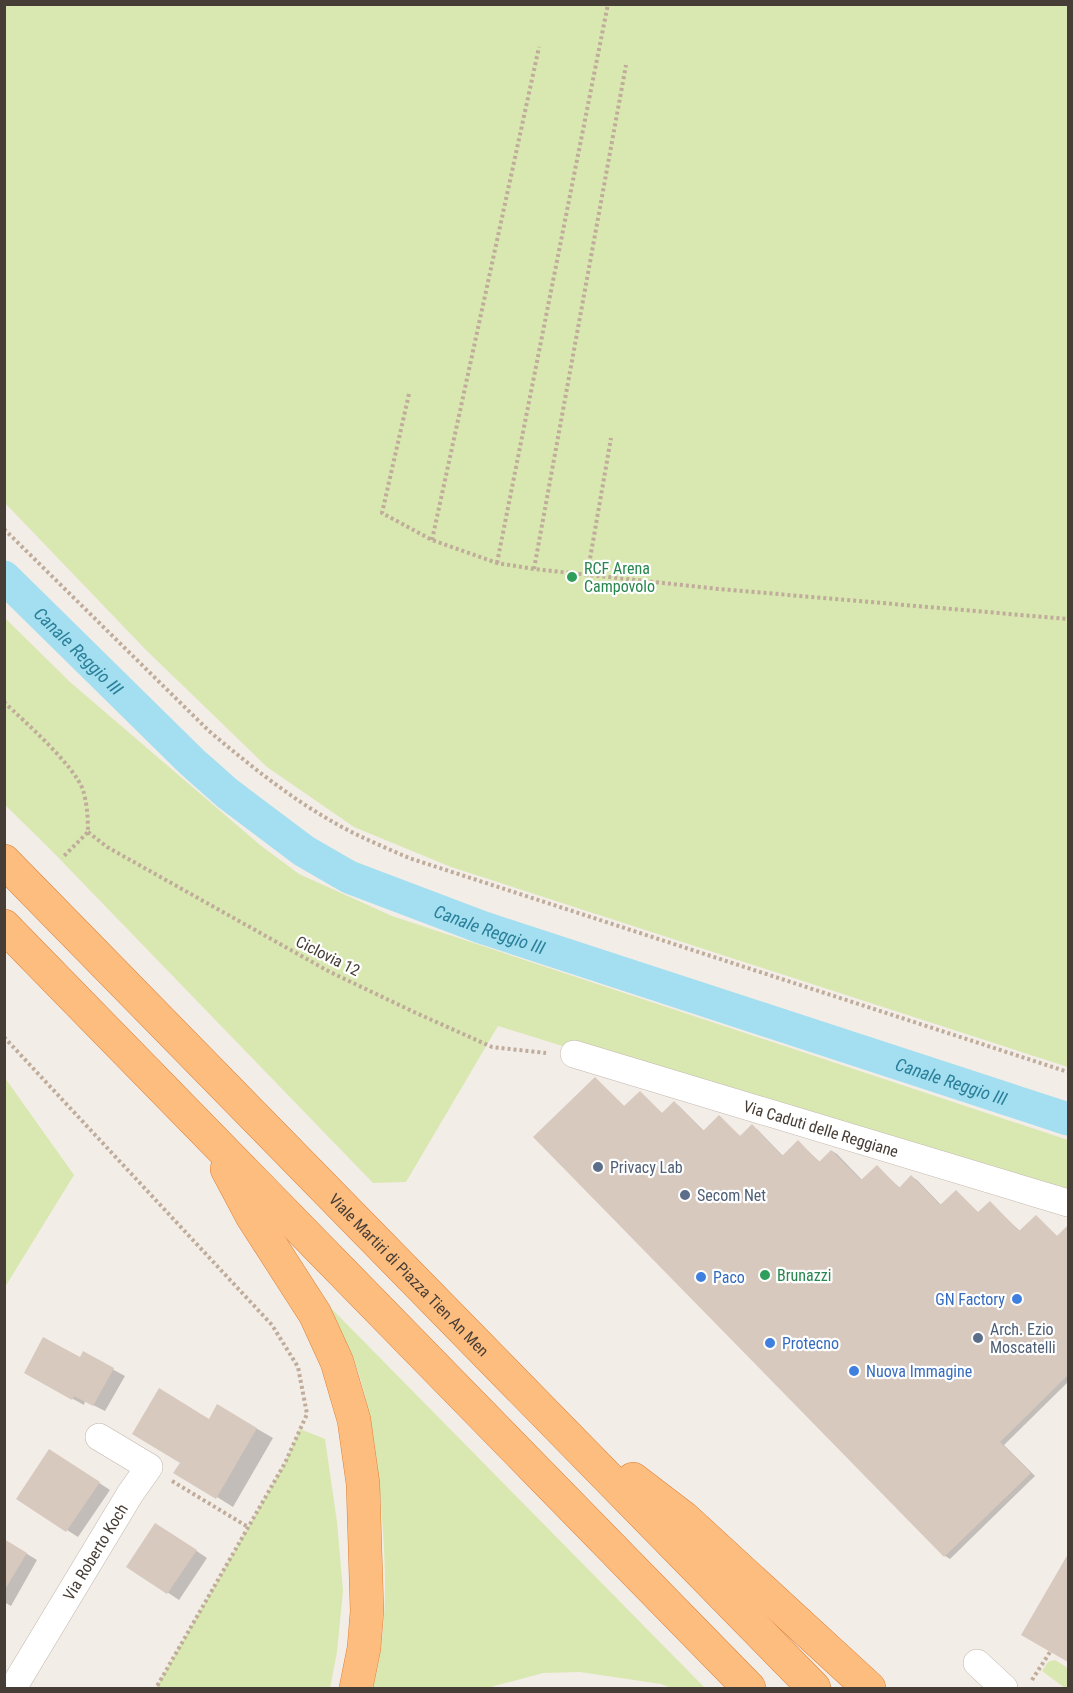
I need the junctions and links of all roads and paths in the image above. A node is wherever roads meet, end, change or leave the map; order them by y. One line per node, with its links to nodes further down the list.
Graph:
1 (608, 4): 8 (path)
2 (539, 47): 7 (path)
3 (626, 65): 9 (path)
4 (409, 394): 7 (path)
5 (611, 438): 10 (path)
6 (4, 528): 19 (path)
7 (432, 540): 8 (path)
8 (497, 563): 9 (path)
9 (534, 569): 10 (path)
10 (586, 576): 11 (path)
11 (1068, 619)
12 (4, 702): 13 (path)
13 (88, 832): 14 (path); 18 (path, Ciclovia 12)
14 (62, 858)
15 (4, 861): 22 (highway, Viale Martiri di Piazza Tien An Men)
16 (4, 926): 20 (highway)
17 (4, 1037): 25 (path)
18 (574, 1054): 21 (street, Via Caduti delle Reggiane)
19 (1068, 1072)
20 (209, 1135): 30 (highway); 31 (highway)
21 (1068, 1203)
22 (532, 1401): 32 (highway, Viale Martiri di Piazza Tien An Men); 33 (highway)
23 (99, 1437): 24 (street)
24 (149, 1467): 25 (path); 28 (street, Via Roberto Koch)
25 (248, 1527): 29 (path)
26 (1050, 1652): 35 (path)
27 (977, 1663): 34 (street)
28 (13, 1689)
29 (156, 1689)
30 (356, 1689)
31 (749, 1689)
32 (814, 1689)
33 (869, 1689)
34 (1004, 1689)
35 (1027, 1689)

